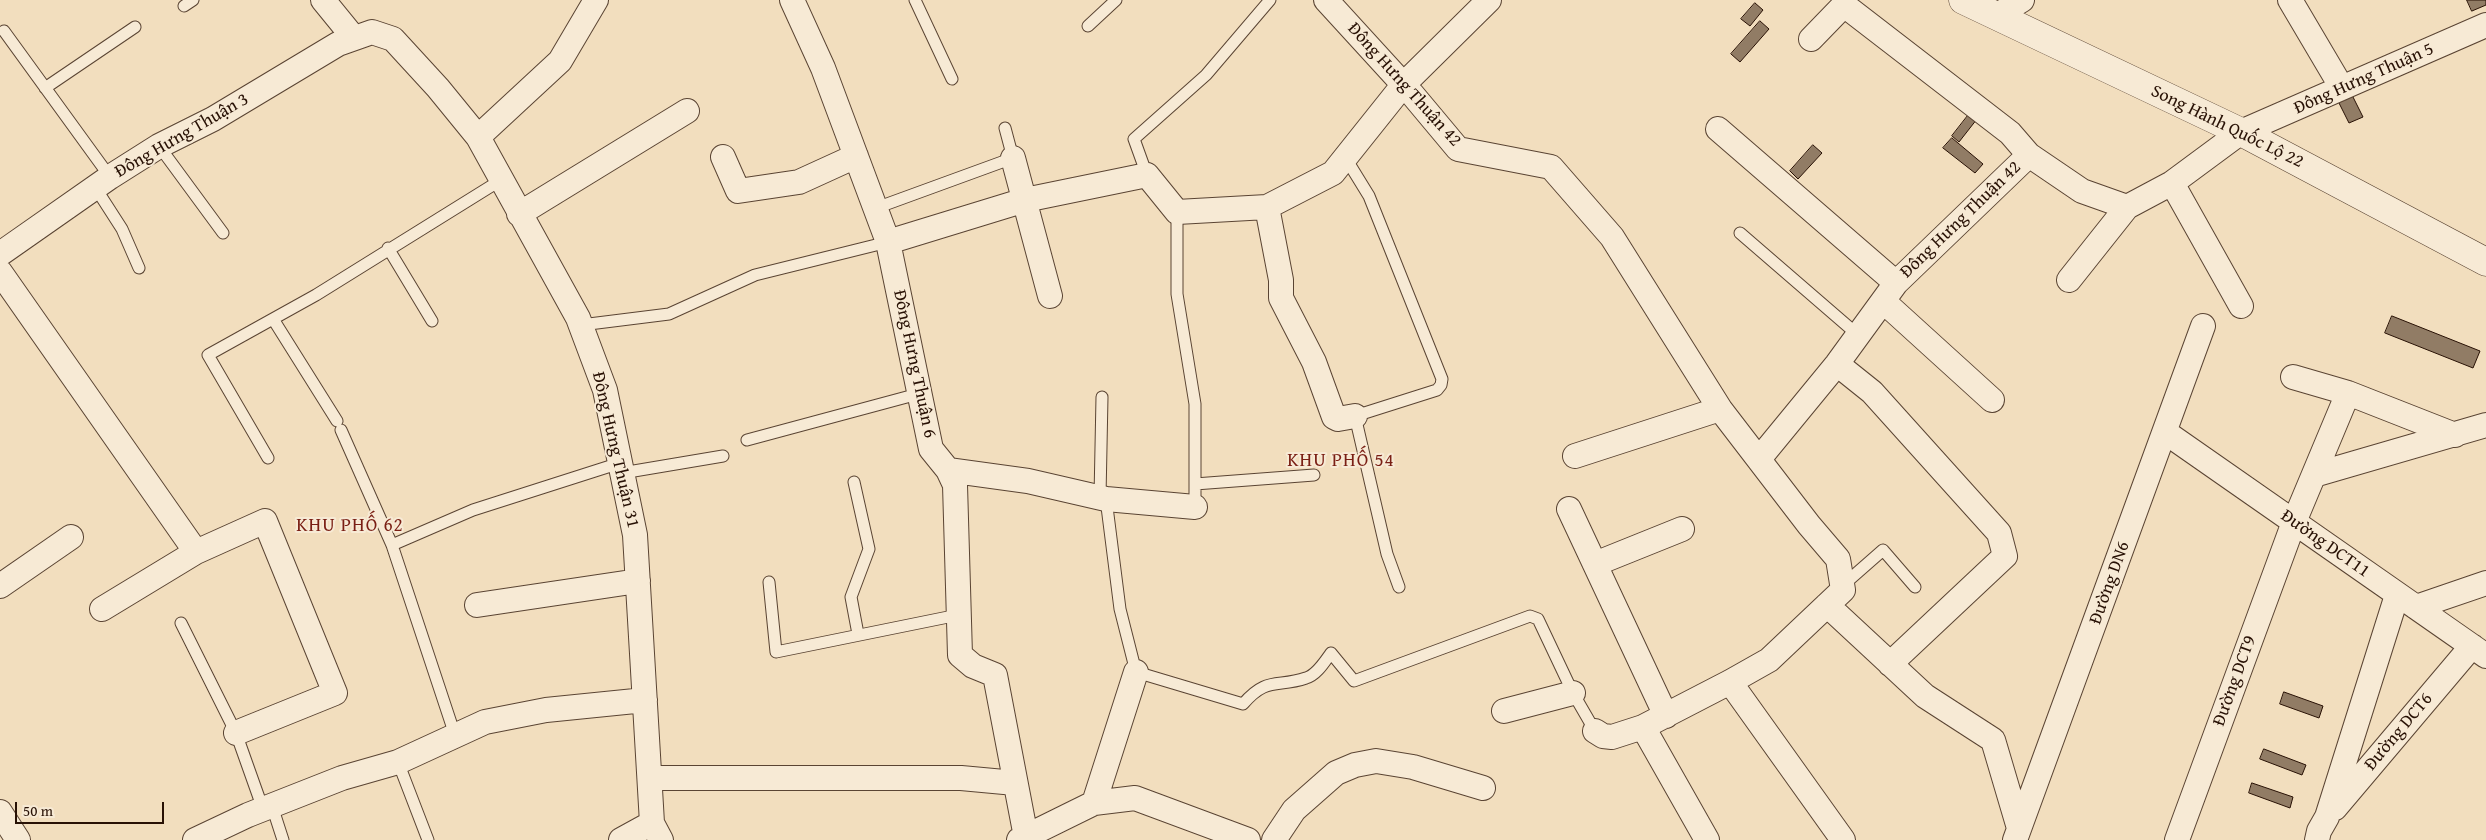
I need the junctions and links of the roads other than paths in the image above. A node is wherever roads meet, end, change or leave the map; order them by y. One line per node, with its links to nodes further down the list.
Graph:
1 (323, 0): 17 (street)
2 (596, 0): 27 (street)
3 (792, 0): 30 (street, Đông Hưng Thuận 6)
4 (915, 0): 19 (lane)
5 (1116, 0): 13 (lane)
6 (1270, 0): 34 (lane)
7 (1489, 0): 20 (street)
8 (1963, 0): 12 (street, Song Hành Quốc Lộ 22)
9 (2022, 0): 12 (street)
10 (2290, 0): 22 (street)
11 (1330, 1): 20 (street, Đông Hưng Thuận 42)
12 (1996, 16): 26 (street, Song Hành Quốc Lộ 22)
13 (1088, 26)
14 (135, 27): 21 (lane)
15 (2484, 30): 22 (street, Đông Hưng Thuận 5)
16 (4, 31): 21 (lane)
17 (363, 35): 27 (street, Đông Hưng Thuận 31); 28 (street, Đông Hưng Thuận 3)
18 (1811, 39): 29 (street)
19 (952, 79)
20 (1404, 84): 32 (street); 67 (street, Đông Hưng Thuận 42)
21 (45, 88): 36 (lane)
22 (2342, 88): 26 (street, Đông Hưng Thuận 5)
23 (687, 111): 43 (street)
24 (1005, 128): 33 (lane)
25 (1718, 129): 53 (street)
26 (2241, 132): 37 (street); 49 (street, Song Hành Quốc Lộ 22)
27 (478, 137): 35 (street, Đông Hưng Thuận 31)
28 (159, 146): 36 (street, Đông Hưng Thuận 3); 45 (lane)
29 (2029, 154): 40 (street, Đông Hưng Thuận 42); 53 (street, Đông Hưng Thuận 42)
30 (856, 156): 31 (street); 41 (street, Đông Hưng Thuận 6)
31 (723, 157)
32 (1345, 157): 39 (street); 68 (lane)
33 (1013, 158): 38 (street); 41 (lane)
34 (1147, 174): 38 (street); 42 (street)
35 (501, 180): 43 (street, Đông Hưng Thuận 31); 47 (lane)
36 (102, 182): 48 (street, Đông Hưng Thuận 3); 50 (lane)
37 (2172, 183): 40 (street); 55 (street)
38 (1025, 200): 46 (street); 54 (street)
39 (1267, 206): 42 (street); 68 (street)
40 (2127, 207): 52 (street)
41 (876, 208): 46 (street, Đông Hưng Thuận 6)
42 (1177, 212): 82 (lane)
43 (518, 214): 58 (street, Đông Hưng Thuận 31)
44 (1740, 232): 60 (lane)
45 (223, 233)
46 (888, 242): 58 (lane); 64 (street, Đông Hưng Thuận 6)
47 (388, 248): 56 (lane); 57 (lane)
48 (0, 254)
49 (2486, 262)
50 (139, 268)
51 (0, 272): 89 (street)
52 (2069, 280)
53 (1889, 292): 60 (street, Đông Hưng Thuận 42); 66 (street)
54 (1050, 296)
55 (2241, 306)
56 (273, 319): 75 (lane); 88 (lane)
57 (432, 321)
58 (580, 325): 77 (street, Đông Hưng Thuận 31)
59 (2203, 326): 70 (street, Đường DN6)
60 (1858, 335): 61 (street, Đông Hưng Thuận 42)
61 (1837, 364): 76 (street, Đông Hưng Thuận 42); 106 (street)
62 (2293, 377): 63 (street)
63 (2348, 393): 71 (street); 79 (street, Đường DCT9)
64 (918, 394): 72 (lane); 78 (street, Đông Hưng Thuận 6)
65 (1102, 397): 83 (lane)
66 (1992, 400)
67 (1720, 408): 74 (street); 76 (street, Đông Hưng Thuận 42)
68 (1355, 416): 96 (lane)
69 (2486, 426): 71 (street)
70 (2165, 432): 85 (street, Đường DCT11); 125 (street, Đường DN6)
71 (2455, 434): 79 (street)
72 (747, 440)
73 (723, 456): 77 (lane)
74 (1575, 456)
75 (268, 458)
76 (1759, 458): 95 (street, Đông Hưng Thuận 42)
77 (621, 468): 88 (lane); 91 (street, Đông Hưng Thuận 31)
78 (948, 470): 83 (street); 102 (street, Đông Hưng Thuận 6)
79 (2314, 474): 85 (street, Đường DCT9)
80 (1314, 475): 82 (lane)
81 (854, 482): 104 (lane)
82 (1195, 496): 83 (street)
83 (1103, 498): 107 (lane)
84 (1569, 509): 90 (street)
85 (2294, 522): 98 (street, Đường DCT11); 135 (street, Đường DCT9)
86 (1682, 529): 90 (street)
87 (71, 537): 94 (street)
88 (392, 545): 116 (lane)
89 (196, 552): 101 (street); 115 (street)
90 (1595, 564): 112 (street)
91 (638, 581): 99 (street); 110 (street, Đông Hưng Thuận 31)
92 (769, 582): 104 (lane)
93 (2486, 583): 98 (street)
94 (0, 586)
95 (1842, 586): 97 (lane); 100 (street)
96 (1399, 587)
97 (1915, 587)
98 (2406, 601): 105 (street, Đường DCT11); 123 (street)
99 (477, 605)
100 (1827, 605): 106 (street); 108 (street)
101 (102, 609)
102 (958, 616): 104 (lane); 119 (street, Đông Hưng Thuận 6)
103 (181, 623): 115 (lane)
104 (858, 634)
105 (2479, 651): 123 (street, Đường DCT6)
106 (1890, 664): 125 (street)
107 (1136, 672): 109 (lane); 121 (street)
108 (1730, 682): 112 (street); 134 (street)
109 (1573, 693): 111 (street); 114 (lane)
110 (645, 700): 116 (street); 118 (street, Đông Hưng Thuận 31)
111 (1504, 711)
112 (1666, 716): 113 (street)
113 (1643, 727): 114 (street); 133 (street)
114 (1595, 731)
115 (236, 733): 122 (lane)
116 (455, 735): 117 (street)
117 (398, 762): 122 (street); 129 (lane)
118 (650, 778): 119 (street); 124 (street, Đông Hưng Thuận 31)
119 (1015, 783): 126 (street, Đông Hưng Thuận 6)
120 (1483, 788): 132 (street)
121 (1094, 803): 126 (street); 131 (street)
122 (268, 807): 127 (street); 128 (lane)
123 (2327, 817): 136 (street)
124 (657, 832): 130 (street)
125 (2017, 834)
126 (1022, 838)
127 (195, 840)
128 (283, 840)
129 (428, 840)
130 (621, 840)
131 (1248, 840)
132 (1274, 840)
133 (1706, 840)
134 (1843, 840)
135 (2177, 840)
136 (2317, 840)

